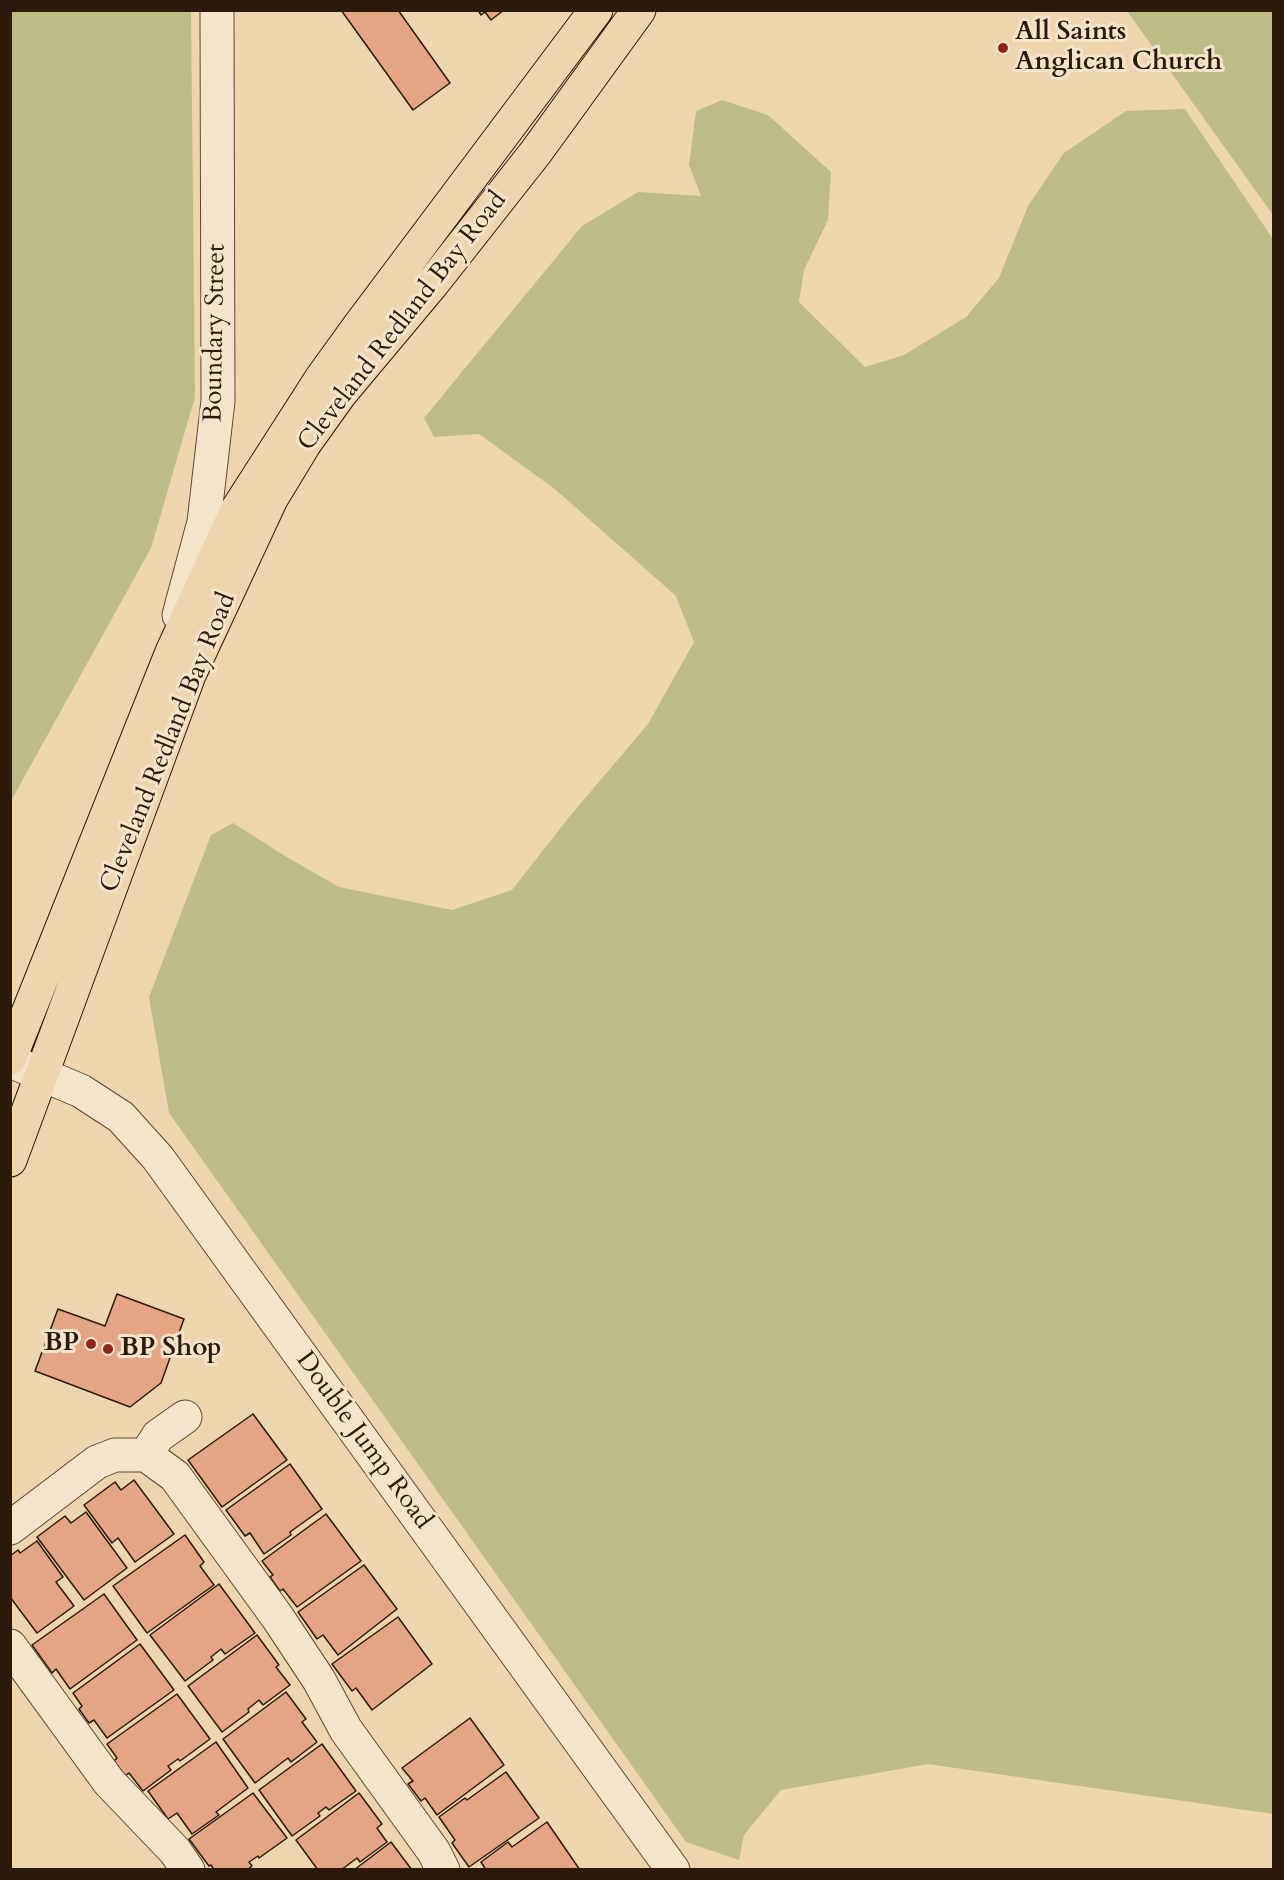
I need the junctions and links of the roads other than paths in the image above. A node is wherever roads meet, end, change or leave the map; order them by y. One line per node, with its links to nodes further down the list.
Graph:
1 (217, 10): 4 (street, Boundary Street)
2 (596, 10): 4 (highway, Cleveland Redland Bay Road)
3 (639, 10): 6 (highway, Cleveland Redland Bay Road)
4 (172, 652): 5 (highway, Cleveland Redland Bay Road)
5 (10, 1059): 6 (street, Double Jump Road)
6 (42, 1075): 7 (highway, Cleveland Redland Bay Road); 14 (street, Double Jump Road)
7 (10, 1160)
8 (185, 1417): 9 (street)
9 (146, 1455): 10 (street); 13 (street)
10 (10, 1528)
11 (10, 1646): 12 (street)
12 (188, 1869)
13 (443, 1869)
14 (673, 1869)

